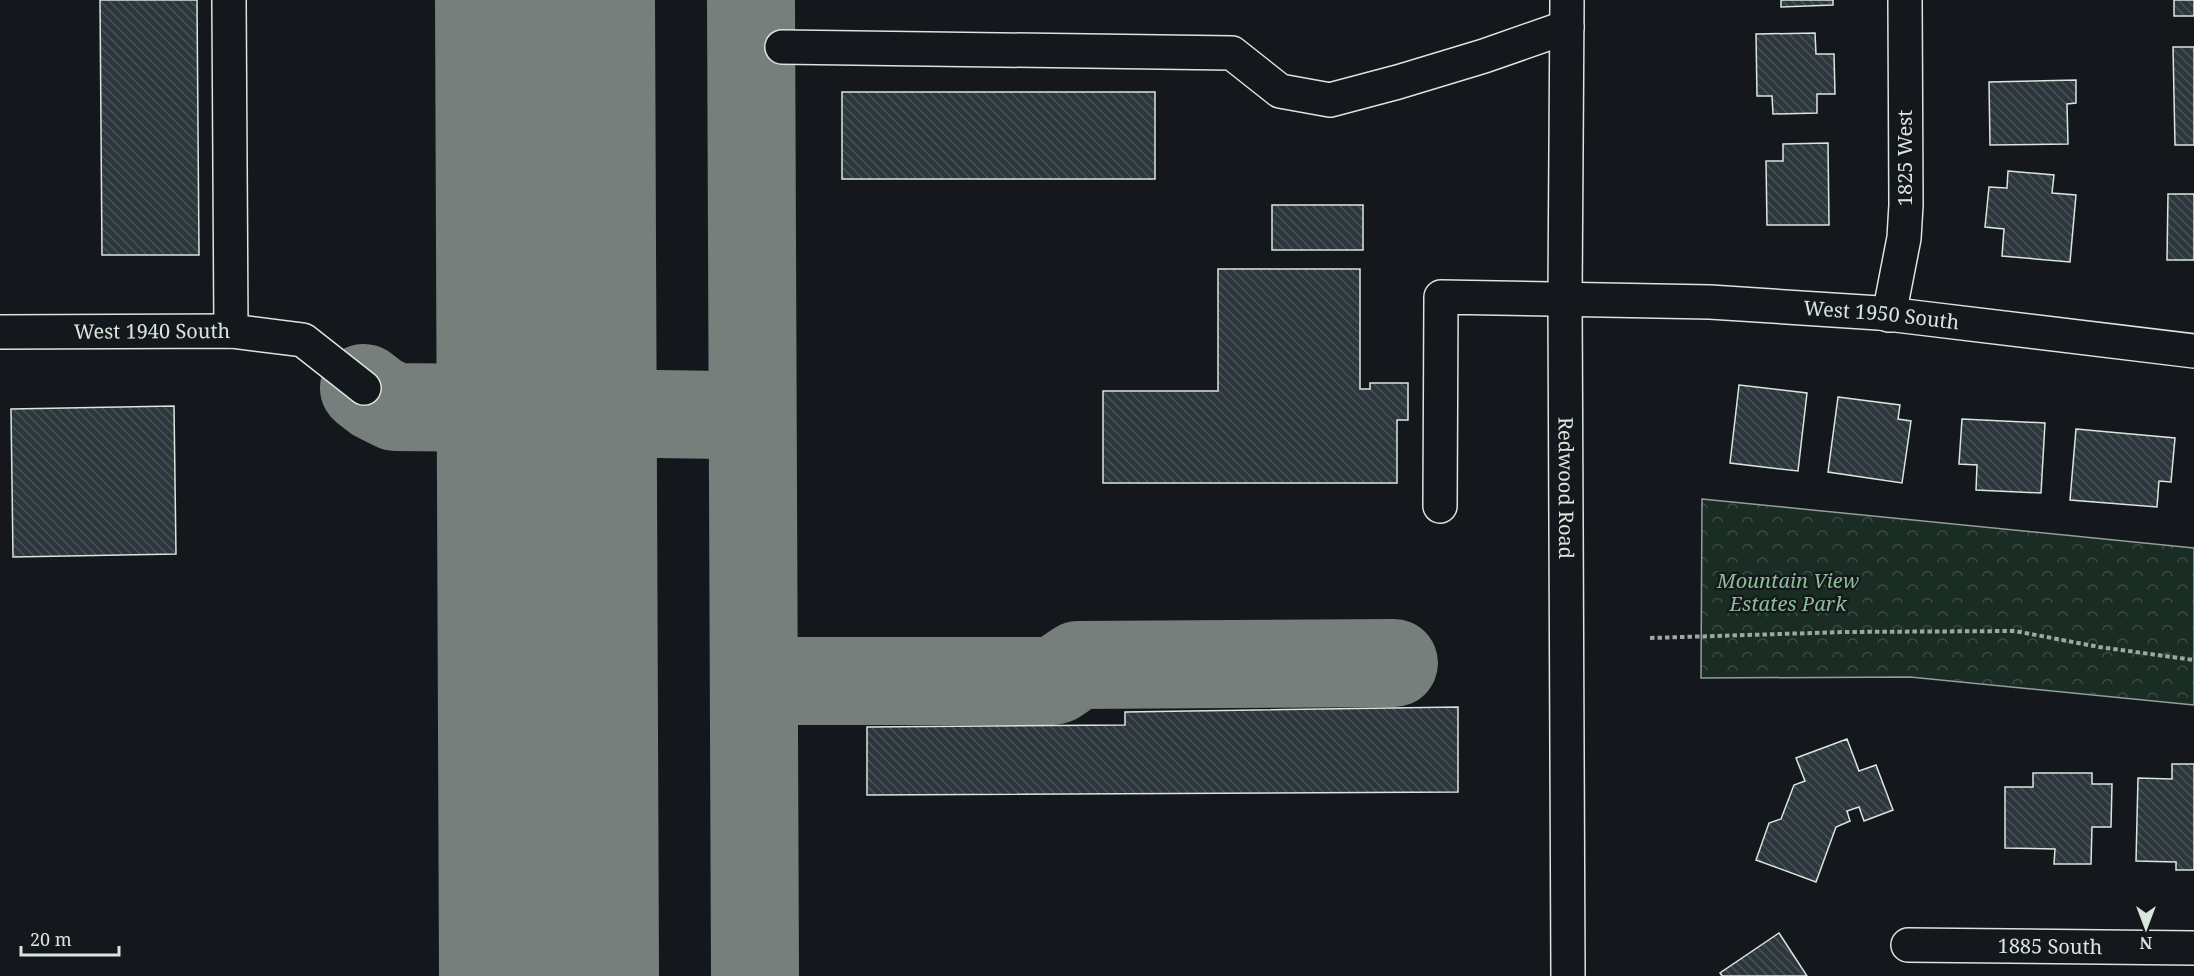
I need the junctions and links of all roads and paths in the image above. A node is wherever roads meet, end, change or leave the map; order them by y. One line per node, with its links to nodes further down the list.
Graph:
1 (229, 0): 8 (street)
2 (1905, 0): 6 (street, 1825 West)
3 (1567, 13): 4 (street); 5 (street, Redwood Road)
4 (782, 47)
5 (1565, 299): 6 (street, West 1950 South); 11 (street, West 1950 South); 16 (street, Redwood Road)
6 (1889, 315): 9 (street, West 1950 South)
7 (0, 332): 8 (street, West 1940 South)
8 (231, 332): 10 (street, West 1940 South)
9 (2194, 351)
10 (364, 388)
11 (1440, 506)
12 (1650, 638): 13 (path)
13 (2194, 660)
14 (1908, 945): 15 (street, 1885 South)
15 (2194, 948)
16 (1568, 976)

